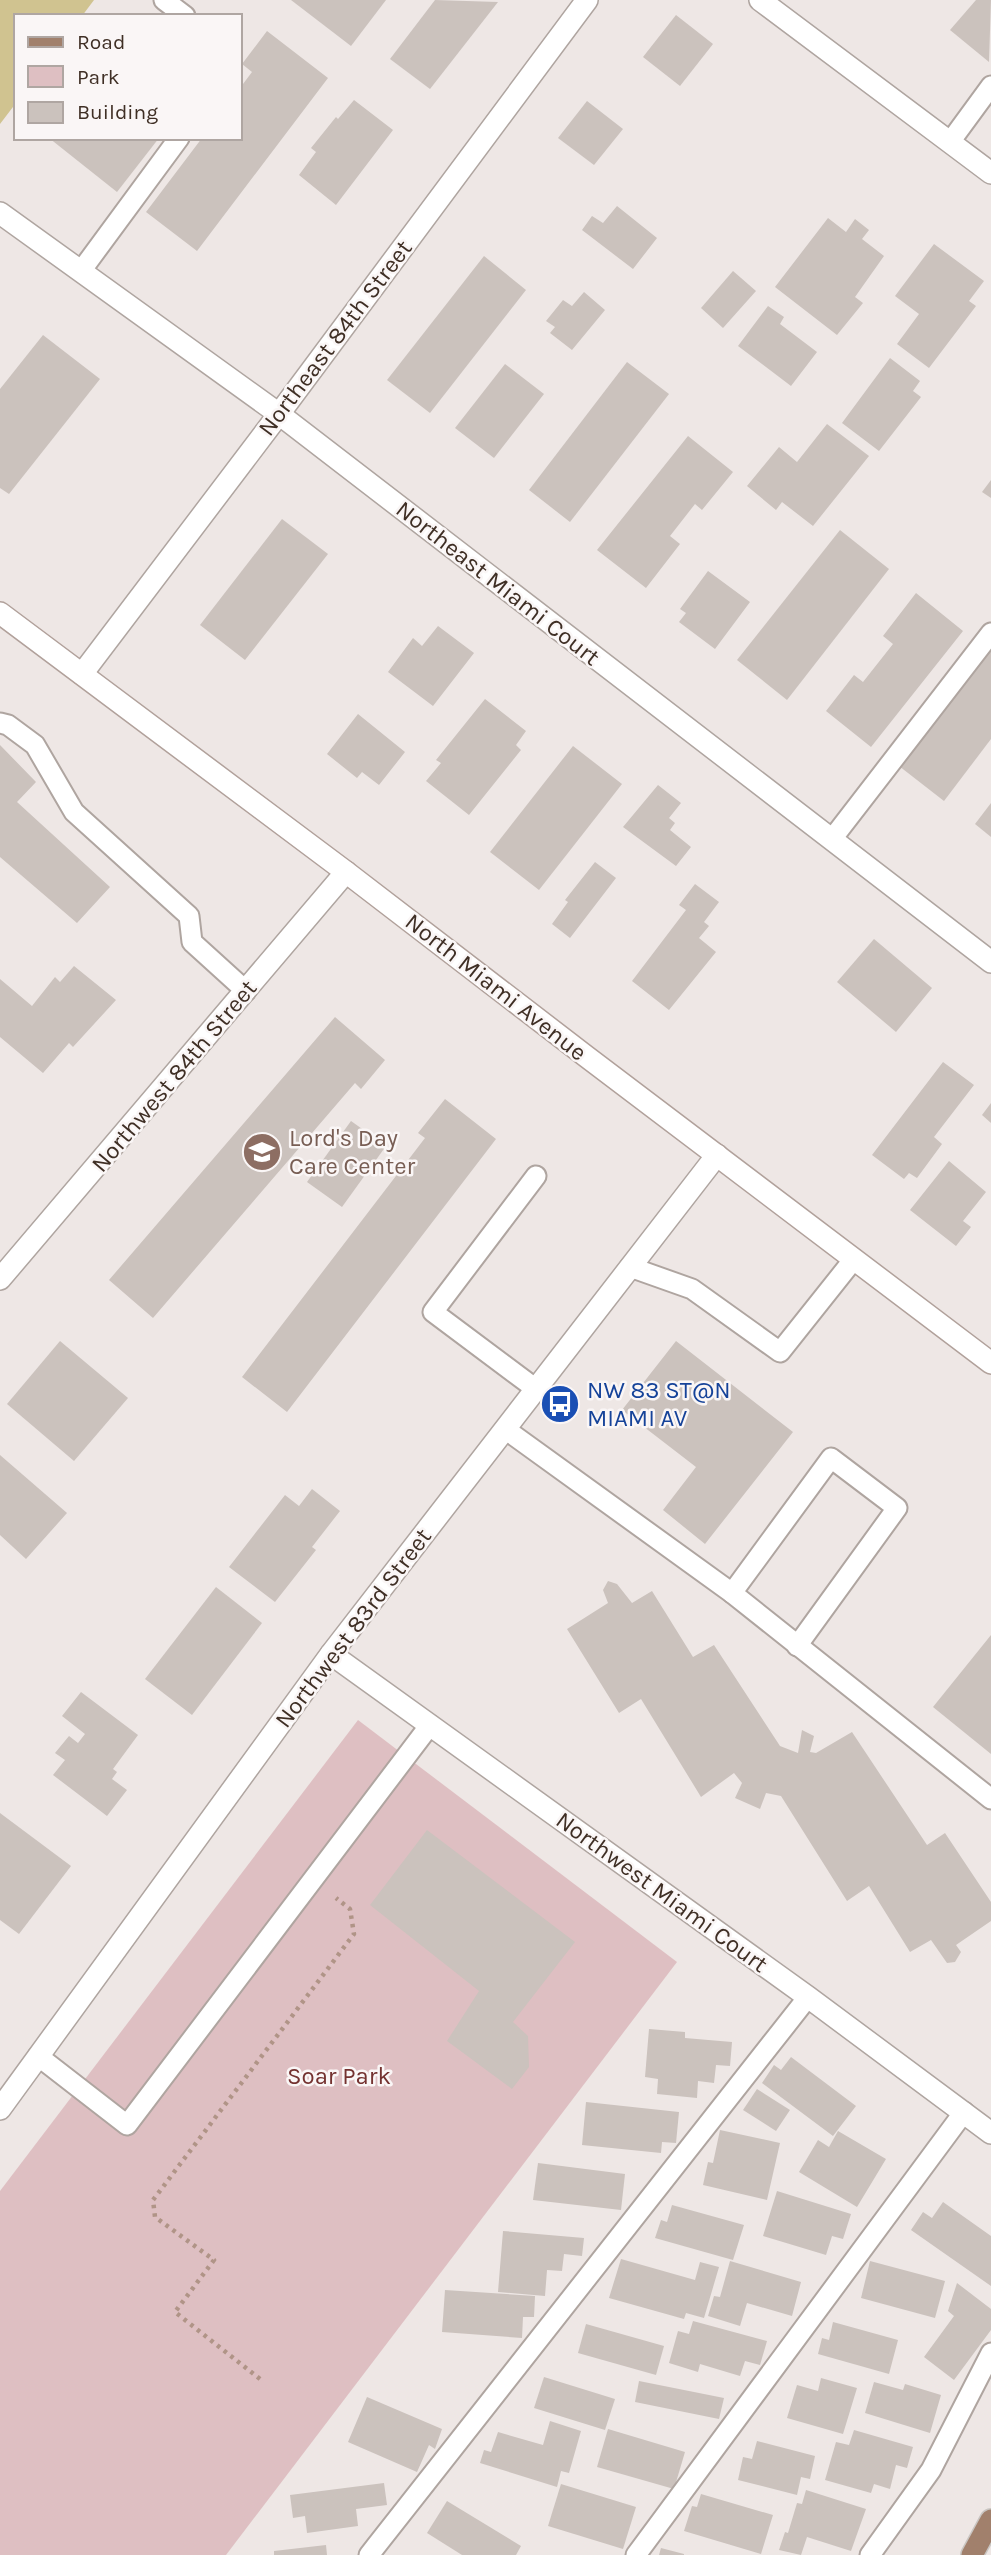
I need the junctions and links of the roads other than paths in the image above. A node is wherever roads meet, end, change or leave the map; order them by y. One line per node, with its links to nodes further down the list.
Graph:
1 (164, 0): 4 (lane)
2 (587, 0): 11 (street, Northeast 84th Street)
3 (760, 0): 7 (street)
4 (182, 14)
5 (991, 86): 7 (lane)
6 (178, 140): 10 (lane)
7 (950, 142): 8 (street)
8 (991, 173)
9 (0, 213): 10 (street, Northeast Miami Court)
10 (81, 271): 11 (street, Northeast Miami Court)
11 (279, 414): 14 (street, Northeast 84th Street); 16 (street, Northeast Miami Court)
12 (0, 613): 14 (street, North Miami Avenue)
13 (991, 634): 16 (lane)
14 (82, 674): 17 (street, North Miami Avenue)
15 (0, 723): 19 (lane)
16 (832, 839): 18 (street, Northeast Miami Court)
17 (346, 872): 19 (street, Northwest 84th Street); 20 (street, North Miami Avenue)
18 (991, 962)
19 (246, 991): 24 (street, Northwest 84th Street)
20 (717, 1155): 22 (street, North Miami Avenue); 23 (street, Northwest 83rd Street)
21 (536, 1176): 26 (lane)
22 (855, 1259): 23 (lane); 25 (street, North Miami Avenue)
23 (630, 1267): 26 (street, Northwest 83rd Street)
24 (0, 1279)
25 (991, 1363)
26 (536, 1389): 27 (street, Northwest 83rd Street)
27 (505, 1429): 28 (lane); 30 (street, Northwest 83rd Street)
28 (732, 1593): 29 (lane); 29 (lane)
29 (797, 1646): 32 (lane)
30 (331, 1654): 31 (street, Northwest Miami Court); 34 (street, Northwest 83rd Street)
31 (430, 1726): 33 (street, Northwest Miami Court); 34 (lane)
32 (991, 1799)
33 (808, 1997): 36 (street, Northwest Miami Court); 40 (lane)
34 (38, 2056): 35 (street, Northwest 83rd Street)
35 (0, 2109)
36 (964, 2112): 37 (street, Northwest Miami Court); 41 (lane)
37 (991, 2133)
38 (991, 2353): 42 (lane)
39 (991, 2520): 43 (main road)
40 (369, 2555)
41 (636, 2555)
42 (870, 2555)
43 (972, 2555)

